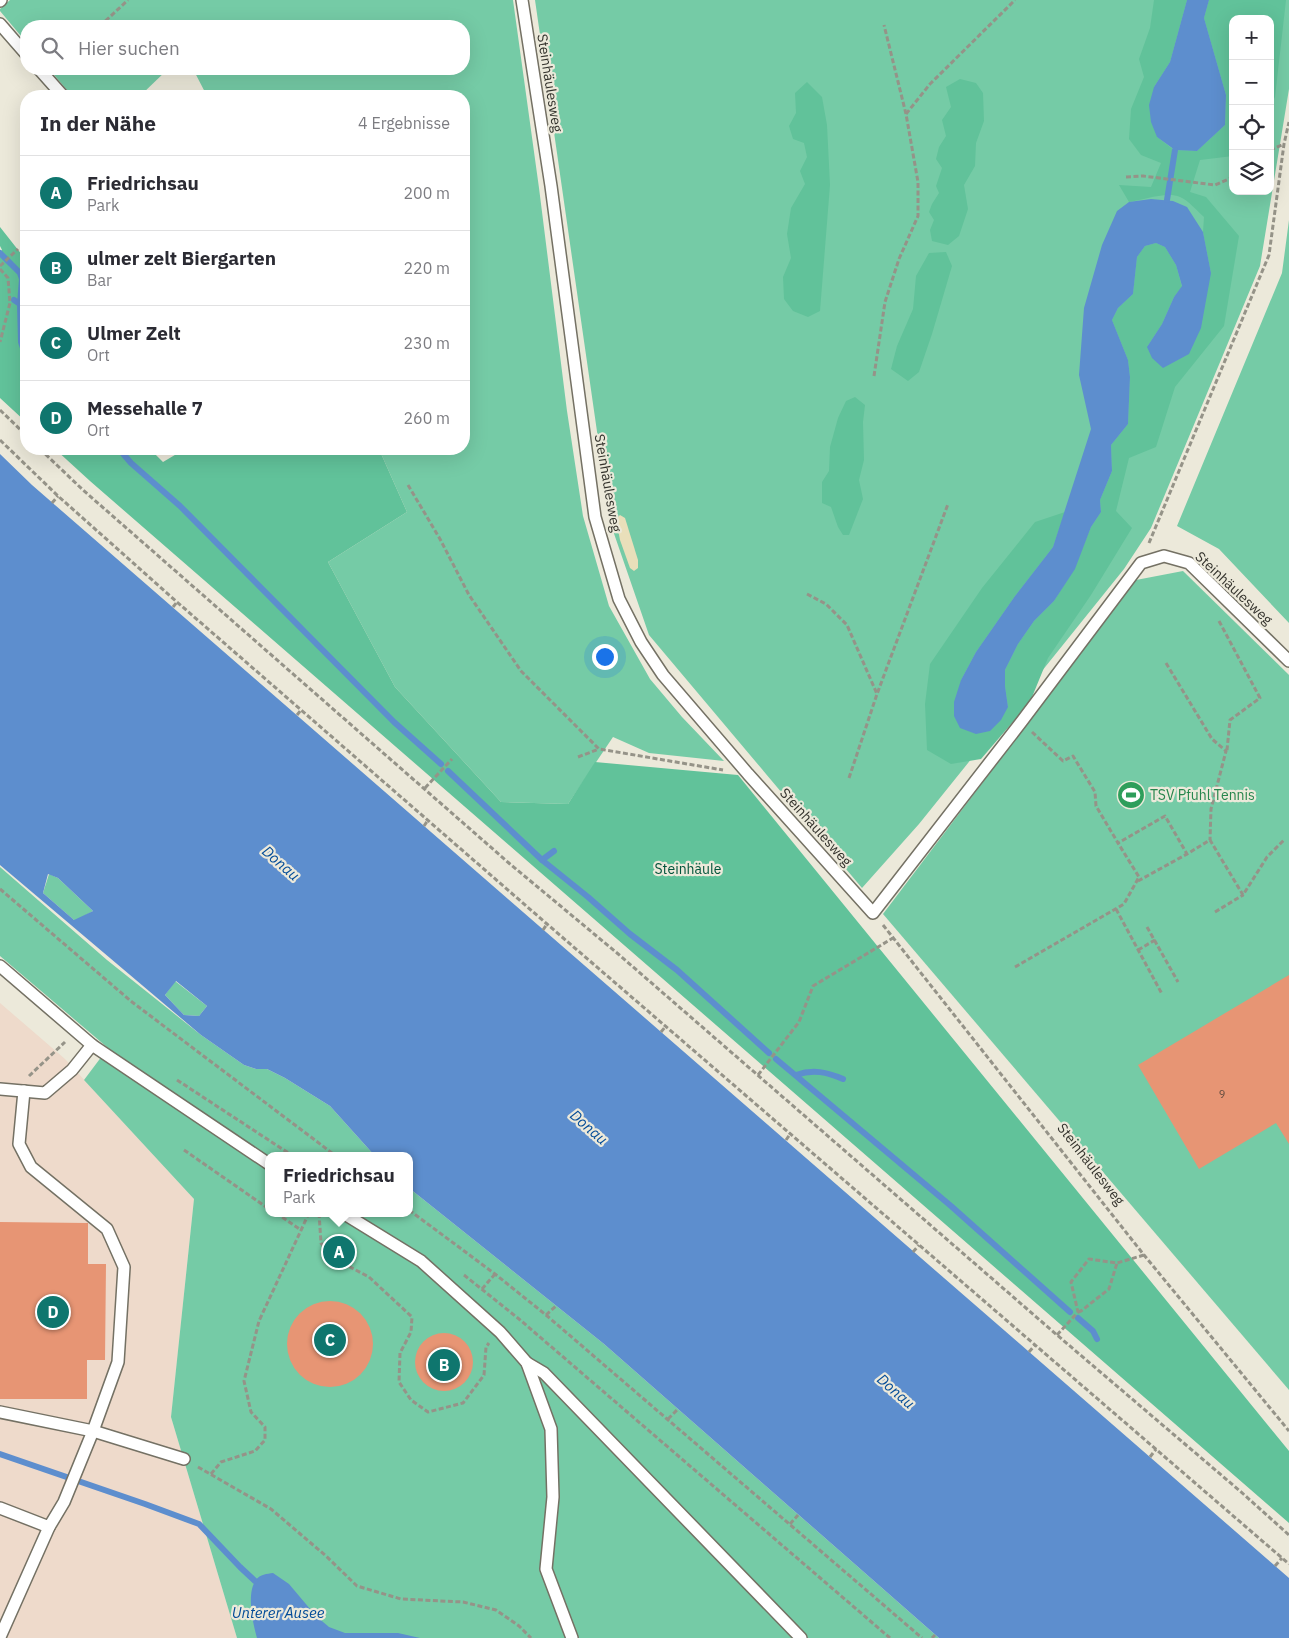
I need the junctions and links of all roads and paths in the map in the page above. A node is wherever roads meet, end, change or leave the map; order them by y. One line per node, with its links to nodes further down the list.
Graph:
1 (128, 0): 4 (path)
2 (522, 0): 43 (lane, Steinhäulesweg)
3 (1015, 0): 10 (path)
4 (106, 20)
5 (0, 24): 7 (lane)
6 (884, 25): 10 (path)
7 (20, 47)
8 (44, 75): 9 (lane)
9 (58, 90)
10 (906, 114): 19 (path)
11 (1289, 122): 12 (path)
12 (1284, 144): 13 (path); 28 (path)
13 (1274, 148)
14 (1126, 177): 15 (path)
15 (1229, 179)
16 (18, 249): 17 (path)
17 (0, 268): 18 (path)
18 (0, 342)
19 (874, 376)
20 (0, 410): 21 (path)
21 (20, 430)
22 (0, 440): 25 (path)
23 (46, 455): 45 (path)
24 (408, 485): 39 (path)
25 (58, 496): 26 (path); 30 (path)
26 (52, 502)
27 (948, 504): 35 (path)
28 (1141, 563): 33 (lane, Steinhäulesweg); 38 (lane)
29 (807, 594): 35 (path)
30 (177, 602): 31 (path); 36 (path)
31 (172, 607)
32 (1219, 621): 40 (path)
33 (1289, 661)
34 (1166, 663): 40 (path)
35 (877, 694): 44 (path)
36 (302, 710): 37 (path); 46 (path)
37 (297, 715)
38 (1022, 722): 50 (path); 56 (lane)
39 (599, 749): 41 (path); 43 (path)
40 (1226, 751): 48 (path)
41 (578, 757)
42 (452, 759): 45 (path)
43 (748, 774): 56 (lane, Steinhäulesweg)
44 (849, 778)
45 (424, 788): 72 (path)
46 (428, 820): 47 (path); 58 (path)
47 (424, 826)
48 (1210, 840): 51 (path); 54 (path)
49 (1284, 840): 54 (path)
50 (1118, 843): 51 (path); 52 (path)
51 (1187, 854): 52 (path)
52 (1138, 882): 55 (path)
53 (0, 889): 81 (path)
54 (1243, 896): 57 (path)
55 (1116, 909): 63 (path); 65 (path)
56 (873, 912): 61 (path, Steinhäulesweg)
57 (1215, 912)
58 (547, 924): 60 (path); 68 (path)
59 (1148, 927): 62 (path)
60 (543, 930)
61 (893, 938): 72 (path); 92 (path, Steinhäulesweg)
62 (1155, 940): 63 (path); 66 (path)
63 (1138, 950): 67 (path)
64 (0, 966): 69 (lane)
65 (1015, 967)
66 (1178, 982)
67 (1162, 994)
68 (666, 1026): 70 (path); 77 (path)
69 (76, 1032): 71 (lane); 74 (path)
70 (661, 1032)
71 (92, 1045): 76 (lane); 82 (lane)
72 (758, 1074): 99 (path)
73 (169, 1075): 80 (path)
74 (28, 1078)
75 (0, 1089): 76 (lane)
76 (24, 1091): 106 (lane)
77 (791, 1134): 78 (path); 90 (path)
78 (786, 1140)
79 (184, 1150): 83 (path)
80 (287, 1152)
81 (331, 1152)
82 (265, 1161)
83 (265, 1205)
84 (413, 1213): 94 (path)
85 (282, 1217): 89 (path)
86 (308, 1217): 89 (path)
87 (319, 1217): 98 (path)
88 (350, 1217): 98 (lane)
89 (301, 1230): 120 (path)
90 (919, 1245): 91 (path); 100 (path)
91 (913, 1252)
92 (1144, 1255): 93 (path); 107 (path, Steinhäulesweg)
93 (1117, 1263): 96 (path); 96 (path)
94 (495, 1274): 97 (path); 123 (path)
95 (556, 1306): 97 (path)
96 (1078, 1312): 99 (path)
97 (546, 1315): 105 (path)
98 (500, 1332): 102 (lane)
99 (1057, 1335): 115 (path)
100 (1035, 1346): 101 (path); 108 (path)
101 (1029, 1352)
102 (527, 1363): 121 (lane); 122 (lane)
103 (677, 1410): 105 (path)
104 (0, 1412): 106 (lane)
105 (668, 1419): 113 (path)
106 (93, 1431): 110 (lane); 114 (lane)
107 (1289, 1431)
108 (1156, 1449): 109 (path); 116 (path)
109 (1150, 1457)
110 (184, 1459)
111 (0, 1508): 114 (lane)
112 (798, 1515): 113 (path)
113 (790, 1524): 124 (path)
114 (49, 1527): 119 (lane)
115 (1289, 1535)
116 (1282, 1558): 117 (path); 118 (path)
117 (1289, 1564)
118 (1275, 1566)
119 (0, 1637)
120 (531, 1638)
121 (572, 1638)
122 (801, 1638)
123 (890, 1638)
124 (922, 1638)

